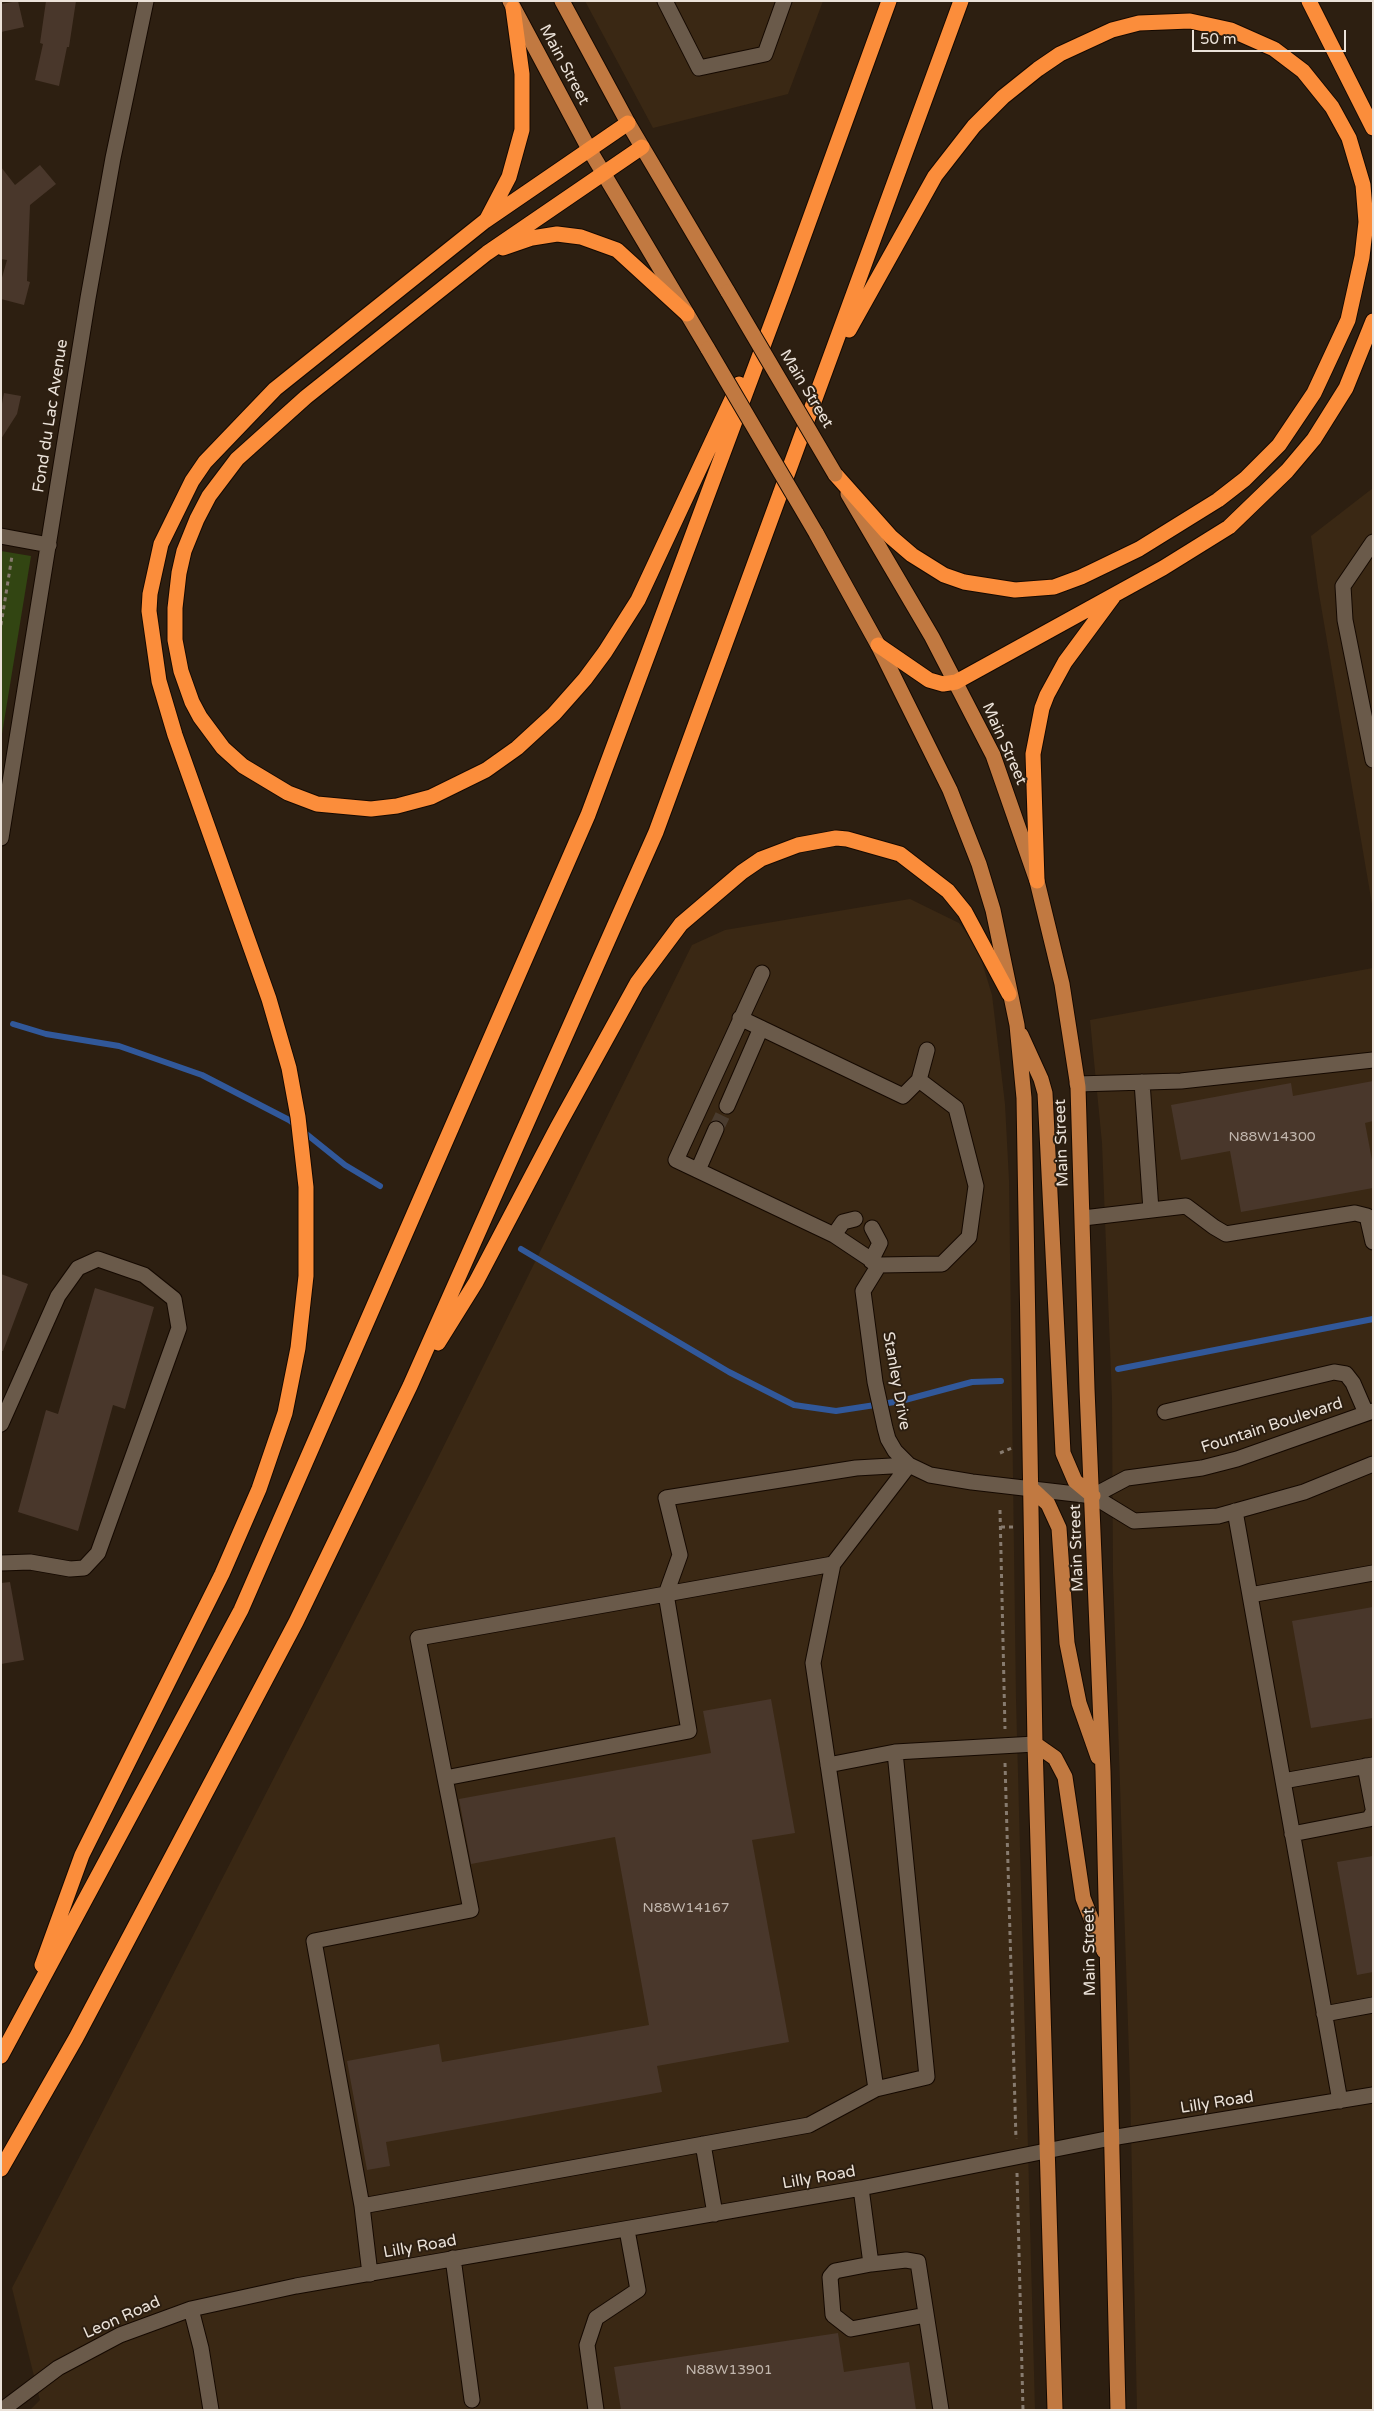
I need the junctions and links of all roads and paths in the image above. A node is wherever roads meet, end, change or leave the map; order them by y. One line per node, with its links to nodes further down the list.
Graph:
1 (146, 1): 23 (street, Fond du Lac Avenue)
2 (562, 1): 9 (main road, Main Street)
3 (665, 1): 4 (street)
4 (784, 1)
5 (889, 1): 16 (highway)
6 (961, 1): 19 (highway)
7 (1309, 1): 10 (highway)
8 (511, 5): 12 (main road, Main Street); 14 (highway)
9 (628, 123): 11 (main road, Main Street); 12 (highway)
10 (1373, 128)
11 (642, 147): 13 (highway); 20 (main road, Main Street, bridge)
12 (589, 149): 13 (main road, Main Street); 14 (highway)
13 (603, 171): 15 (highway); 17 (main road, Main Street)
14 (485, 222): 79 (highway)
15 (487, 253): 16 (highway); 17 (highway)
16 (784, 290): 79 (highway)
17 (687, 314): 26 (main road, Main Street, bridge)
18 (1373, 321): 24 (highway)
19 (828, 368): 20 (highway); 51 (highway)
20 (836, 474): 27 (main road, Main Street)
21 (8, 537): 23 (street); 25 (path)
22 (1373, 542): 28 (street)
23 (49, 545): 29 (street, Fond du Lac Avenue)
24 (1118, 592): 27 (highway); 30 (highway)
25 (1, 625)
26 (878, 645): 27 (highway); 32 (main road, Main Street)
27 (956, 682): 30 (main road, Main Street)
28 (1373, 760)
29 (1, 838)
30 (1037, 881): 40 (main road, Main Street)
31 (762, 973): 33 (street)
32 (1009, 994): 34 (main road, Main Street); 51 (highway)
33 (740, 1018): 35 (street); 43 (street)
34 (1016, 1025): 57 (main road, Main Street); 58 (main road)
35 (761, 1028): 38 (street); 41 (street)
36 (927, 1050): 38 (street)
37 (1373, 1060): 39 (street)
38 (919, 1080): 50 (street)
39 (1142, 1082): 40 (street); 44 (street)
40 (1077, 1084): 45 (main road, Main Street)
41 (727, 1106)
42 (716, 1129): 43 (street)
43 (698, 1170): 48 (street)
44 (1151, 1210): 45 (street); 49 (street)
45 (1082, 1218): 58 (main road, Main Street)
46 (855, 1219): 48 (street)
47 (872, 1228): 50 (street, Stanley Drive)
48 (834, 1235): 50 (street)
49 (1373, 1242)
50 (875, 1263): 56 (street, Stanley Drive)
51 (410, 1386): 88 (highway)
52 (1165, 1412): 53 (street)
53 (1370, 1412): 58 (street, Fountain Boulevard)
54 (1, 1424): 61 (street)
55 (1373, 1464): 60 (street)
56 (909, 1465): 57 (street, Stanley Drive); 62 (street); 64 (street)
57 (1031, 1488): 58 (street, Stanley Drive); 66 (main road, Main Street); 71 (main road)
58 (1092, 1496): 60 (street); 71 (main road, Main Street)
59 (1000, 1510): 67 (path)
60 (1235, 1511): 65 (street)
61 (1, 1562)
62 (834, 1564): 64 (street); 69 (street)
63 (1373, 1573): 65 (street)
64 (666, 1594): 72 (street); 72 (street)
65 (1250, 1596): 73 (street)
66 (1035, 1744): 67 (street); 76 (main road); 87 (main road, Main Street)
67 (1005, 1746): 68 (street); 84 (path)
68 (895, 1752): 69 (street); 81 (street)
69 (828, 1766): 81 (street)
70 (1369, 1766): 73 (street); 74 (street)
71 (1103, 1771): 76 (main road, Main Street)
72 (445, 1778): 91 (street)
73 (1283, 1781): 75 (street)
74 (1373, 1810): 75 (street)
75 (1292, 1834): 78 (street)
76 (1108, 1961): 85 (main road, Main Street)
77 (1373, 2005): 78 (street)
78 (1324, 2014): 83 (street)
79 (24, 2015): 80 (highway)
80 (1, 2056)
81 (876, 2089): 86 (street)
82 (1373, 2095): 83 (street, Lilly Road)
83 (1340, 2101): 85 (street, Lilly Road)
84 (1016, 2131)
85 (1111, 2138): 87 (street, Lilly Road); 107 (main road, Main Street)
86 (703, 2144): 91 (street); 92 (street)
87 (1048, 2150): 90 (street, Lilly Road); 106 (main road, Main Street)
88 (1, 2169)
89 (1018, 2181): 105 (path)
90 (861, 2188): 92 (street, Lilly Road); 95 (street)
91 (362, 2206): 96 (street)
92 (715, 2214): 93 (street, Lilly Road)
93 (627, 2230): 94 (street, Lilly Road); 103 (street)
94 (453, 2258): 96 (street, Lilly Road); 100 (street)
95 (871, 2264): 99 (street); 99 (street)
96 (370, 2274): 97 (street, Lilly Road)
97 (270, 2292): 98 (street, Leon Road)
98 (191, 2309): 101 (street, Leon Road); 102 (street)
99 (926, 2315): 104 (street)
100 (472, 2400)
101 (2, 2410)
102 (211, 2410)
103 (596, 2410)
104 (941, 2410)
105 (1024, 2410)
106 (1055, 2410)
107 (1118, 2410)

